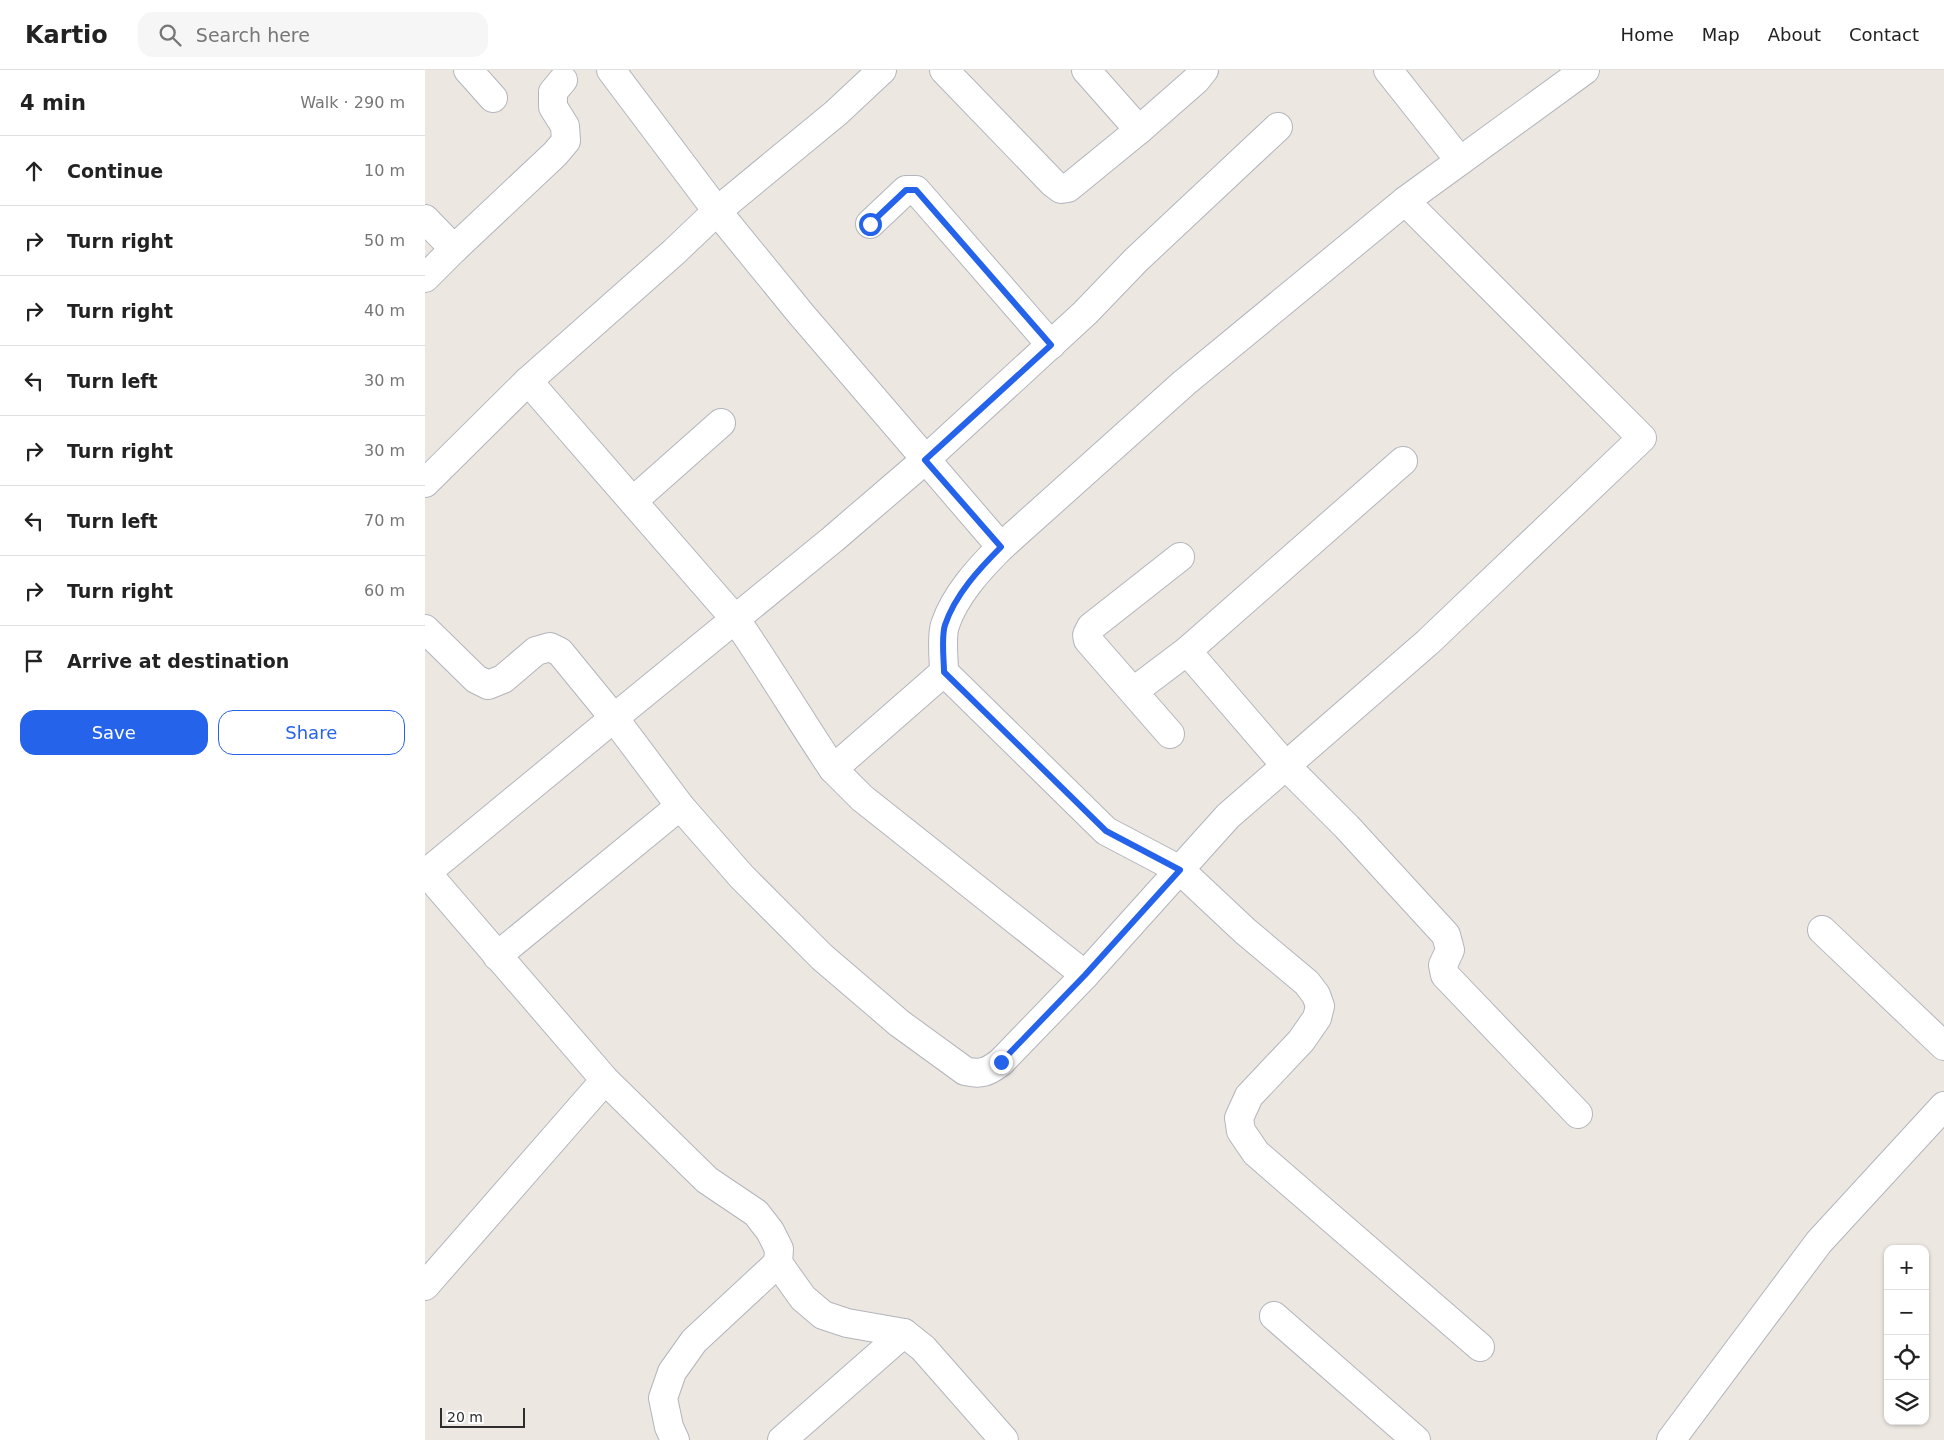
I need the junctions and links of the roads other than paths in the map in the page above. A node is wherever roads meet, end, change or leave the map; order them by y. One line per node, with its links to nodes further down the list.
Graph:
1 (468, 70): 10 (street)
2 (611, 70): 15 (street)
3 (882, 70): 15 (street)
4 (944, 70): 12 (street)
5 (1086, 70): 12 (street)
6 (1203, 70): 12 (street)
7 (1388, 70): 13 (street)
8 (1585, 70): 13 (street)
9 (565, 73): 18 (street)
10 (493, 98)
11 (1278, 127): 20 (street)
12 (1139, 130)
13 (1461, 161): 14 (street)
14 (1405, 201): 27 (street); 36 (street)
15 (717, 211): 21 (street); 23 (street)
16 (425, 219): 18 (street)
17 (870, 224): 20 (street)
18 (454, 250): 19 (street)
19 (425, 278)
20 (1051, 345): 23 (street)
21 (528, 381): 25 (street); 26 (street)
22 (721, 423): 26 (street)
23 (925, 460): 27 (street); 29 (street)
24 (1403, 461): 31 (street)
25 (425, 483)
26 (633, 501): 29 (street)
27 (1001, 547): 32 (street)
28 (1180, 557): 33 (street)
29 (736, 620): 34 (street); 37 (street)
30 (425, 629): 34 (street)
31 (1187, 650): 33 (street); 36 (street)
32 (944, 672): 37 (street); 39 (street)
33 (1134, 691): 35 (street)
34 (614, 718): 38 (street); 40 (street)
35 (1170, 734)
36 (1286, 766): 39 (street); 47 (street)
37 (833, 769): 43 (street)
38 (680, 806): 42 (street); 43 (street)
39 (1180, 870): 43 (street); 52 (street)
40 (426, 872): 42 (street)
41 (1822, 930): 44 (street)
42 (497, 956): 45 (street)
43 (1085, 975)
44 (1944, 1046)
45 (605, 1080): 48 (street); 49 (street)
46 (1944, 1106): 57 (street)
47 (1578, 1114)
48 (778, 1263): 51 (street); 53 (street)
49 (425, 1286)
50 (1274, 1316): 56 (street)
51 (904, 1333): 54 (street); 55 (street)
52 (1480, 1347)
53 (675, 1440)
54 (782, 1440)
55 (1004, 1440)
56 (1416, 1440)
57 (1671, 1440)

